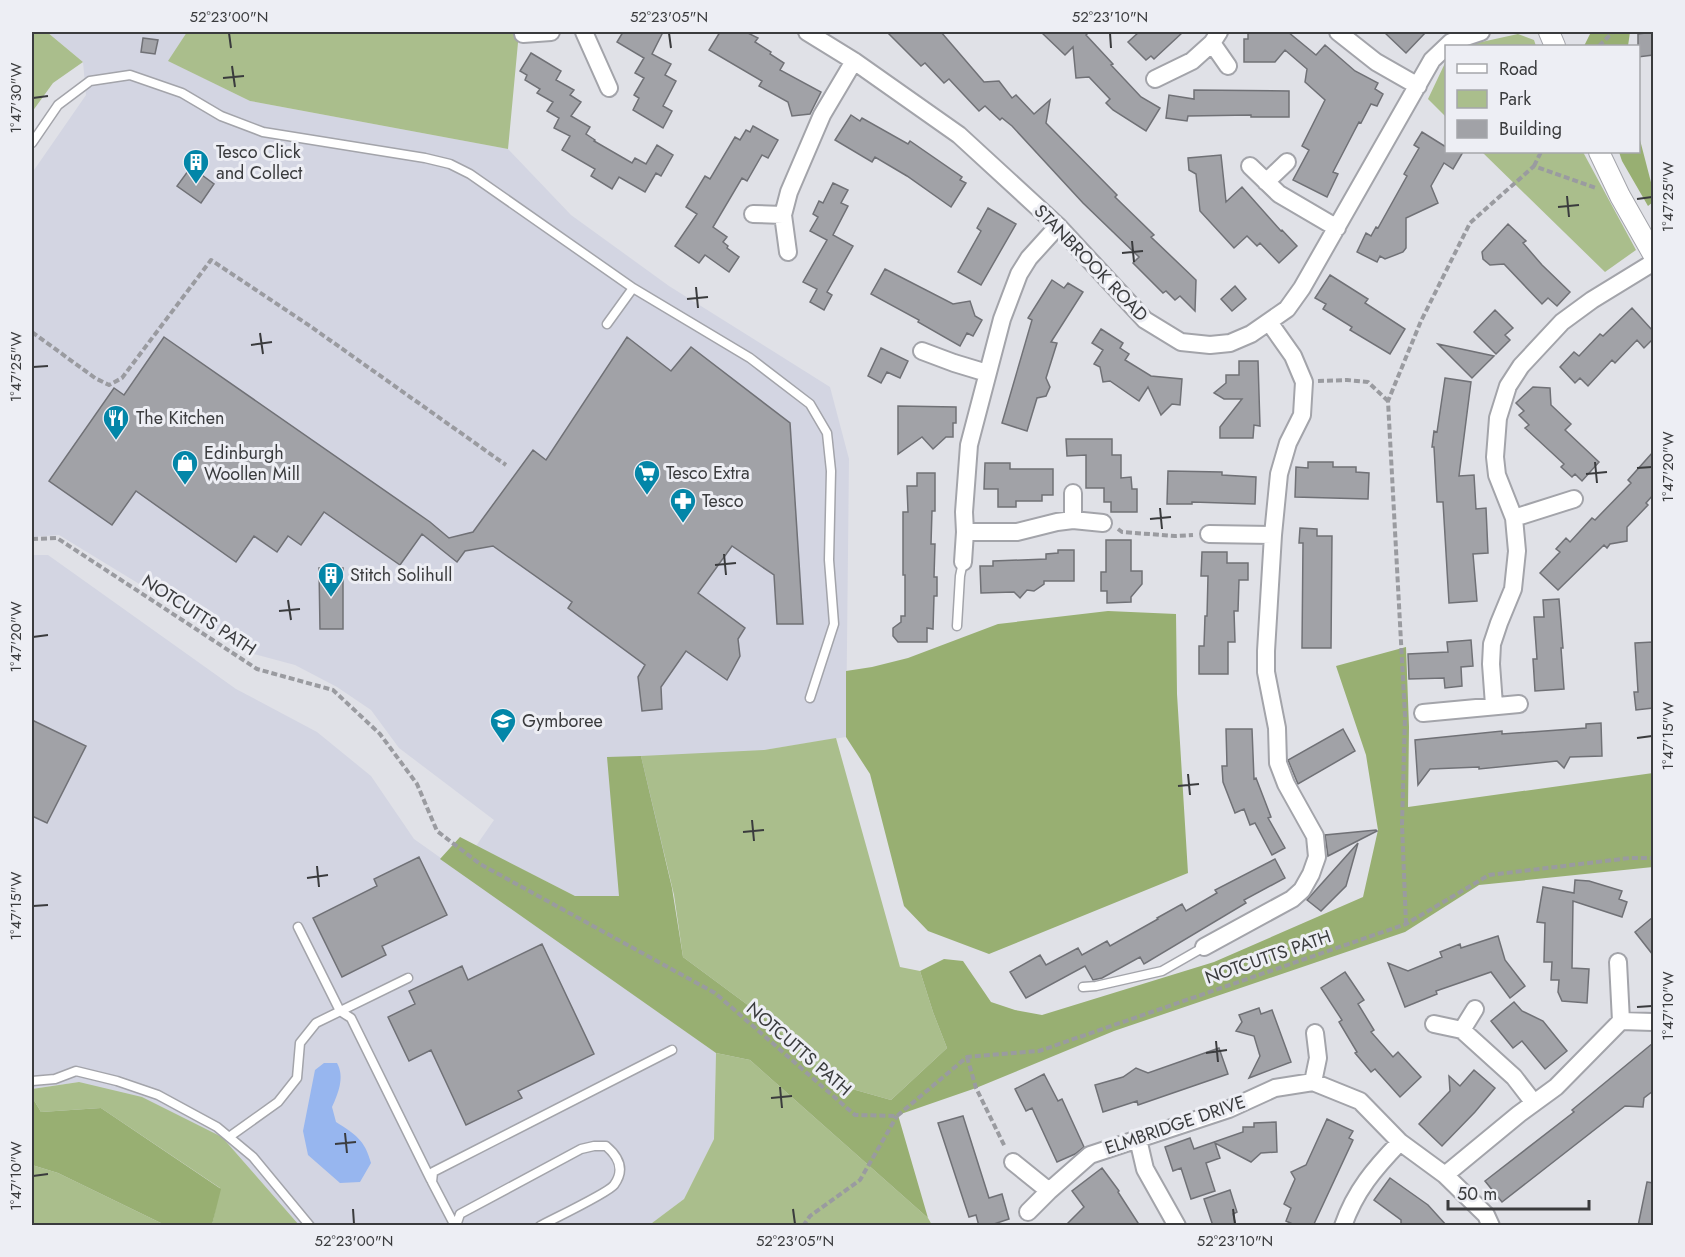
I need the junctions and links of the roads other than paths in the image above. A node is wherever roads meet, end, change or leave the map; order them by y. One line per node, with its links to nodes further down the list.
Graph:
1 (551, 32): 6 (street)
2 (584, 32): 14 (street)
3 (807, 32): 10 (street, STANBROOK ROAD)
4 (1338, 32): 13 (street)
5 (1481, 32): 8 (street, STANBROOK ROAD)
6 (523, 34)
7 (1216, 37): 11 (street); 12 (street)
8 (1448, 45)
9 (1445, 48): 13 (street, STANBROOK ROAD)
10 (854, 61): 21 (street); 22 (street, STANBROOK ROAD)
11 (1228, 66)
12 (1155, 78)
13 (1418, 86): 23 (street, STANBROOK ROAD)
14 (609, 88)
15 (32, 142): 27 (lane)
16 (1599, 153): 25 (street)
17 (1287, 162): 19 (street)
18 (1250, 166): 19 (street)
19 (1266, 182): 23 (street)
20 (753, 214): 21 (street)
21 (783, 215): 24 (street)
22 (1058, 226): 28 (street, STANBROOK ROAD); 31 (street)
23 (1337, 228): 28 (street, STANBROOK ROAD)
24 (788, 252)
25 (1653, 256)
26 (1653, 262): 34 (street)
27 (633, 288): 29 (lane); 42 (lane)
28 (1269, 322): 39 (street)
29 (607, 324)
30 (922, 351): 31 (street)
31 (987, 373): 37 (street)
32 (1073, 493): 35 (street)
33 (1574, 499): 34 (street)
34 (1514, 518): 44 (street)
35 (1073, 520): 36 (street); 37 (street)
36 (1103, 523)
37 (966, 531): 40 (street)
38 (1209, 534): 39 (street)
39 (1273, 536): 47 (street)
40 (963, 562): 41 (lane)
41 (957, 626)
42 (810, 698)
43 (1519, 704): 44 (street)
44 (1494, 705): 45 (street)
45 (1423, 713)
46 (298, 927): 52 (lane)
47 (1204, 947): 50 (lane)
48 (1618, 962): 53 (street)
49 (408, 978): 52 (lane)
50 (1083, 987)
51 (1474, 1009): 56 (street)
52 (340, 1011): 62 (lane); 67 (lane)
53 (1621, 1021): 54 (street); 61 (street)
54 (1653, 1022)
55 (1434, 1024): 56 (street)
56 (1462, 1030): 61 (street)
57 (1315, 1033): 60 (street)
58 (672, 1050): 67 (lane)
59 (32, 1081): 62 (lane)
60 (1313, 1082): 63 (street, ELMBRIDGE DRIVE); 64 (street)
61 (1534, 1103): 66 (street)
62 (230, 1137): 70 (lane)
63 (1138, 1139): 68 (street, ELMBRIDGE DRIVE); 73 (street)
64 (1400, 1142): 66 (street); 74 (street)
65 (1013, 1162): 68 (street)
66 (1445, 1175): 75 (street)
67 (432, 1182): 71 (lane)
68 (1049, 1191): 69 (street, ELMBRIDGE DRIVE)
69 (1028, 1212)
70 (310, 1226)
71 (456, 1226): 72 (lane)
72 (540, 1226)
73 (1177, 1226)
74 (1343, 1226)
75 (1491, 1226)

